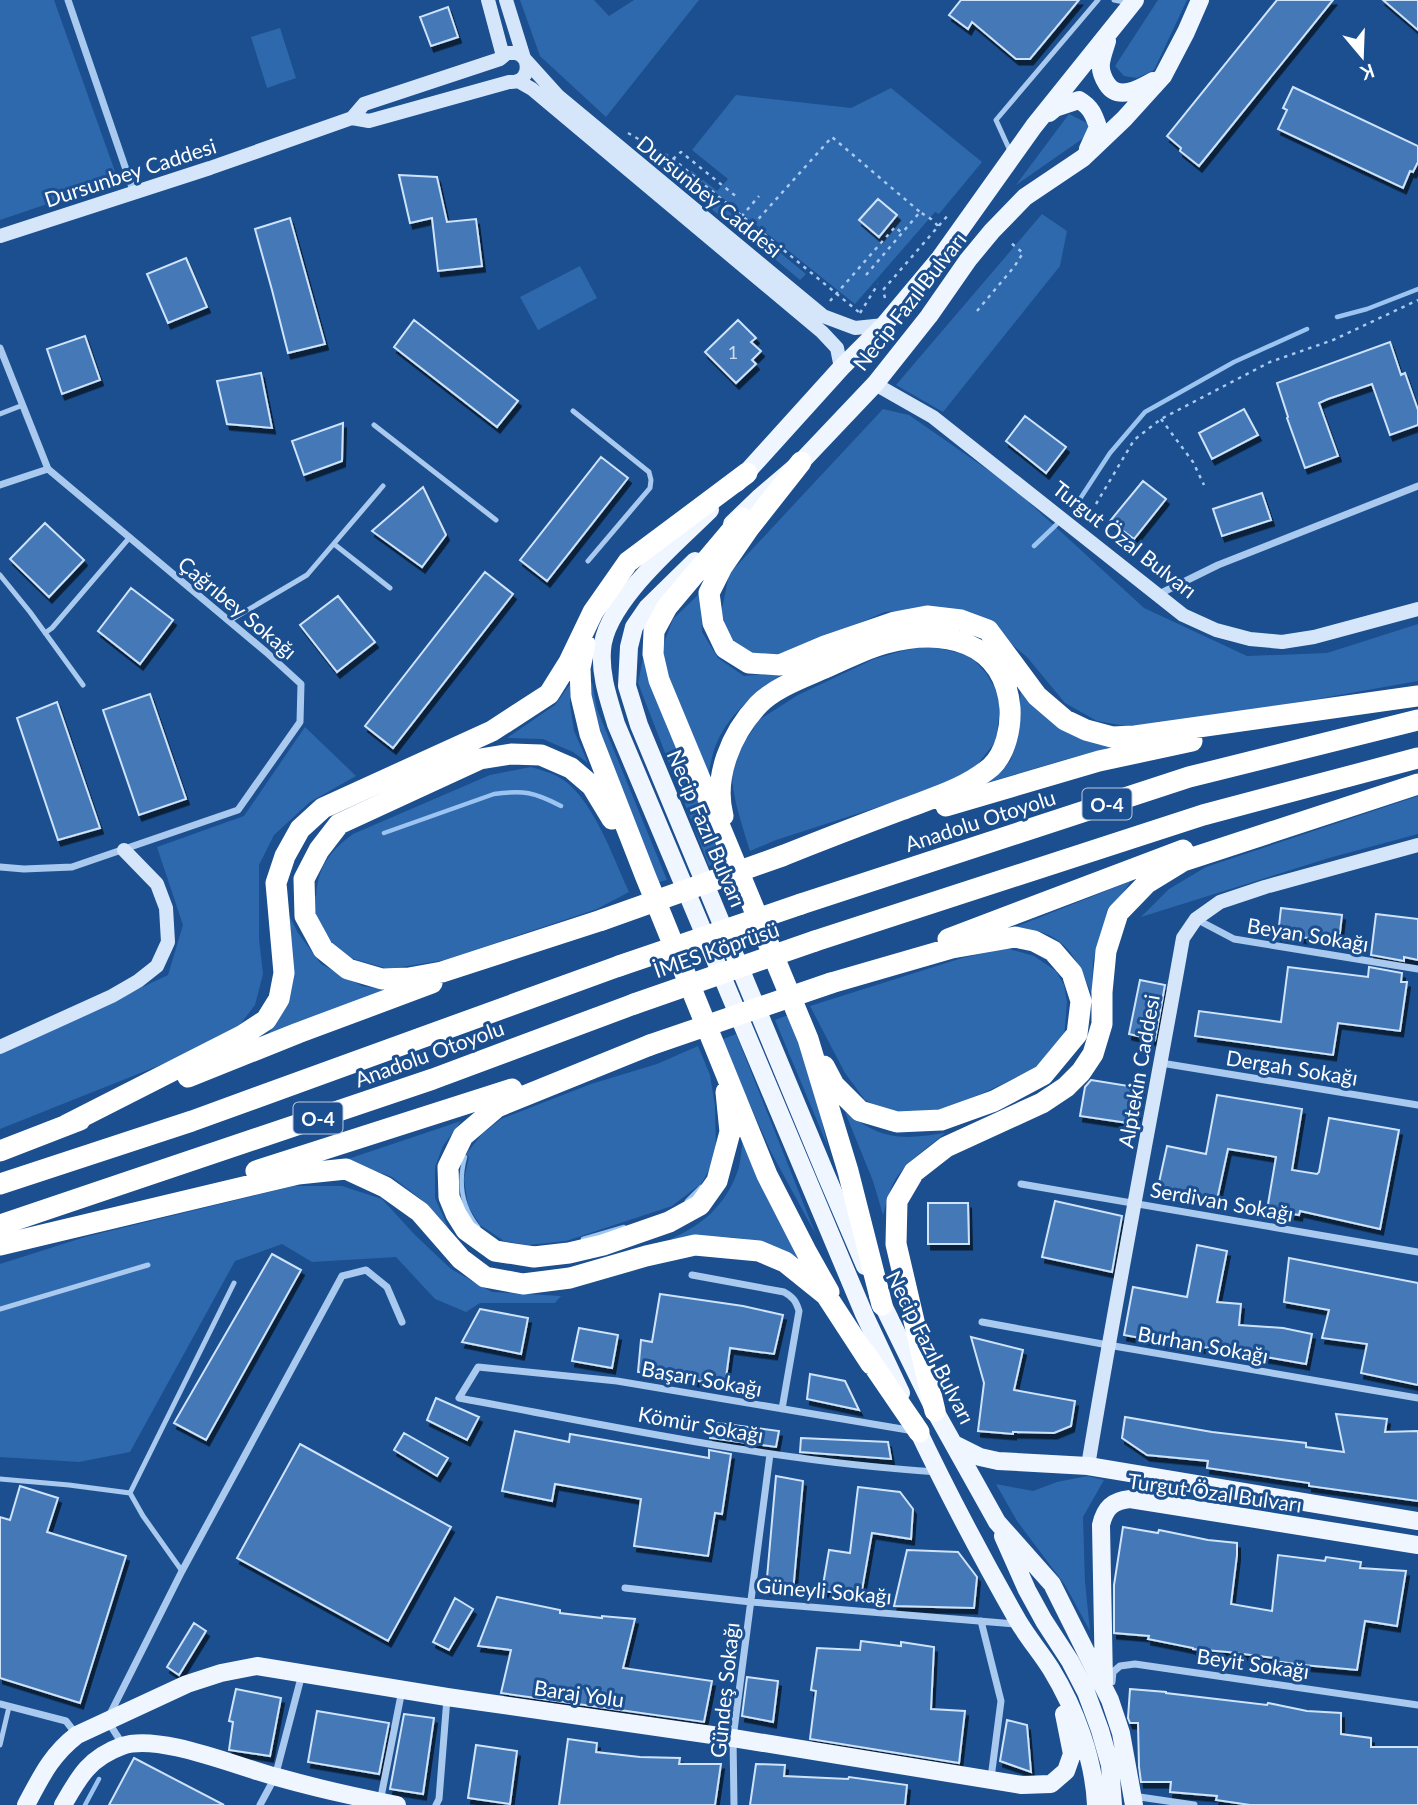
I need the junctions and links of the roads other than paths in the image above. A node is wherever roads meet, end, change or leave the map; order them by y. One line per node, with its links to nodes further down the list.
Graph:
1 (68, 0): 16 (street)
2 (488, 0): 8 (main road)
3 (506, 0): 9 (main road)
4 (1098, 0): 14 (lane)
5 (1200, 0): 10 (main road, Necip Fazıl Bulvarı)
6 (1127, 1): 7 (main road, Necip Fazıl Bulvarı)
7 (1111, 31): 10 (main road); 13 (main road, Necip Fazıl Bulvarı)
8 (502, 57): 9 (main road, Dursunbey Caddesi); 11 (main road); 12 (main road, Dursunbey Caddesi)
9 (525, 60): 11 (main road); 18 (main road, Dursunbey Caddesi)
10 (1163, 76): 15 (main road, Necip Fazıl Bulvarı)
11 (514, 81): 12 (main road, Dursunbey Caddesi); 20 (main road, Dursunbey Caddesi)
12 (352, 118): 16 (main road, Dursunbey Caddesi)
13 (1034, 126): 14 (main road, Necip Fazıl Bulvarı); 15 (main road)
14 (1012, 156): 18 (main road, Necip Fazıl Bulvarı)
15 (1083, 158): 21 (main road, Necip Fazıl Bulvarı)
16 (134, 193): 17 (main road, Dursunbey Caddesi)
17 (0, 236)
18 (884, 325): 20 (main road, Necip Fazıl Bulvarı)
19 (0, 348): 22 (street, Çağrıbey Sokağı)
20 (841, 368): 28 (main road, Necip Fazıl Bulvarı)
21 (875, 384): 26 (main road, Necip Fazıl Bulvarı); 40 (main road, Turgut Özal Bulvarı)
22 (23, 405): 24 (lane); 27 (street, Çağrıbey Sokağı)
23 (573, 411): 36 (lane)
24 (0, 414)
25 (374, 425): 33 (lane)
26 (801, 462): 32 (main road, Necip Fazıl Bulvarı); 46 (highway)
27 (48, 469): 29 (street); 34 (street, Çağrıbey Sokağı)
28 (747, 473): 37 (highway); 92 (main road, Necip Fazıl Bulvarı)
29 (0, 485)
30 (383, 486): 35 (lane)
31 (1418, 486): 40 (street)
32 (760, 497): 54 (highway); 82 (main road, Necip Fazıl Bulvarı)
33 (496, 520)
34 (130, 537): 42 (street, Çağrıbey Sokağı); 43 (lane)
35 (334, 544): 39 (lane); 42 (lane)
36 (588, 561)
37 (628, 562): 56 (highway); 70 (highway)
38 (0, 575): 43 (lane)
39 (390, 589)
40 (1157, 595): 41 (main road, Turgut Özal Bulvarı)
41 (1418, 609)
42 (229, 621): 52 (street, Çağrıbey Sokağı)
43 (45, 633): 44 (lane)
44 (83, 685)
45 (1418, 696): 46 (highway)
46 (1380, 702): 53 (highway)
47 (1418, 720): 57 (highway, Anadolu Otoyolu / O-4)
48 (1418, 758): 63 (highway, İMES Köprüsü / O-4, bridge)
49 (1418, 776): 62 (highway)
50 (1418, 784): 91 (highway)
51 (1418, 845): 58 (main road)
52 (124, 850): 55 (street); 66 (main road)
53 (782, 856): 54 (highway); 59 (highway, bridge)
54 (735, 862): 64 (highway)
55 (0, 867)
56 (645, 875): 59 (highway); 67 (highway)
57 (800, 904): 60 (highway, İMES Köprüsü / O-4, bridge)
58 (1196, 919): 61 (street, Beyan Sokağı); 68 (main road, Alptekin Caddesi)
59 (601, 920): 70 (highway)
60 (619, 966): 72 (highway, Anadolu Otoyolu / O-4)
61 (1418, 969)
62 (831, 983): 64 (highway); 65 (highway, bridge)
63 (634, 1004): 76 (highway, Anadolu Otoyolu / O-4)
64 (808, 1039): 82 (highway)
65 (650, 1045): 67 (highway); 75 (highway)
66 (0, 1047)
67 (719, 1056): 87 (highway)
68 (1161, 1063): 69 (street, Dergah Sokağı); 74 (main road, Alptekin Caddesi)
69 (1418, 1105)
70 (66, 1125): 71 (highway)
71 (0, 1151)
72 (0, 1184)
73 (1021, 1184): 74 (street, Serdivan Sokağı)
74 (1136, 1204): 78 (street, Serdivan Sokağı); 86 (main road, Alptekin Caddesi)
75 (93, 1222): 77 (highway); 87 (highway)
76 (0, 1225)
77 (0, 1245)
78 (1418, 1252)
79 (148, 1265): 83 (lane)
80 (692, 1275): 90 (street)
81 (234, 1283): 98 (lane)
82 (882, 1305): 91 (main road, Necip Fazıl Bulvarı)
83 (0, 1308)
84 (402, 1321): 102 (street)
85 (982, 1322): 86 (street, Burhan Sokağı)
86 (1108, 1345): 89 (street, Burhan Sokağı); 95 (main road, Alptekin Caddesi)
87 (871, 1364): 92 (highway)
88 (459, 1398): 90 (street, Başarı Sokağı); 94 (street, Kömür Sokağı)
89 (1418, 1398)
90 (782, 1409): 92 (street, Başarı Sokağı)
91 (935, 1411): 93 (main road, Necip Fazıl Bulvarı)
92 (919, 1432): 96 (main road, Necip Fazıl Bulvarı)
93 (953, 1443): 95 (main road, Turgut Özal Bulvarı); 100 (main road, Necip Fazıl Bulvarı)
94 (770, 1454): 96 (street, Kömür Sokağı); 104 (street, Gündeş Sokağı)
95 (1088, 1466): 99 (main road, Turgut Özal Bulvarı)
96 (938, 1472): 106 (main road, Necip Fazıl Bulvarı)
97 (0, 1479): 98 (lane)
98 (130, 1493): 102 (lane)
99 (1418, 1521)
100 (997, 1522): 110 (main road, Necip Fazıl Bulvarı); 130 (main road)
101 (1418, 1545): 110 (main road, Turgut Özal Bulvarı)
102 (182, 1571): 115 (street)
103 (625, 1588): 104 (street, Güneyli Sokağı)
104 (751, 1602): 105 (street, Güneyli Sokağı); 117 (street, Gündeş Sokağı)
105 (981, 1621): 106 (street, Güneyli Sokağı); 121 (street)
106 (1020, 1624): 107 (main road, Necip Fazıl Bulvarı)
107 (1052, 1670): 121 (main road, Baraj Yolu); 129 (main road, Necip Fazıl Bulvarı)
108 (302, 1674): 109 (main road, Baraj Yolu); 115 (main road, Baraj Yolu); 120 (street)
109 (402, 1690): 111 (main road, Baraj Yolu); 123 (street)
110 (1107, 1695): 113 (street, Beyit Sokağı); 122 (main road, Necip Fazıl Bulvarı)
111 (447, 1697): 117 (main road, Baraj Yolu); 127 (street)
112 (0, 1704): 114 (street)
113 (1418, 1705)
114 (9, 1707): 116 (street); 118 (lane)
115 (107, 1720): 116 (main road, Baraj Yolu); 119 (street)
116 (76, 1735): 124 (main road, Baraj Yolu)
117 (733, 1738): 121 (main road, Baraj Yolu); 128 (street, Gündeş Sokağı)
118 (0, 1745)
119 (123, 1745): 120 (main road); 125 (main road)
120 (275, 1777): 123 (main road); 126 (street)
121 (991, 1779)
122 (1134, 1800): 131 (street)
123 (388, 1803)
124 (26, 1805)
125 (63, 1805)
126 (260, 1805)
127 (436, 1805)
128 (734, 1805)
129 (1096, 1805)
130 (1113, 1805)
131 (1194, 1805)

